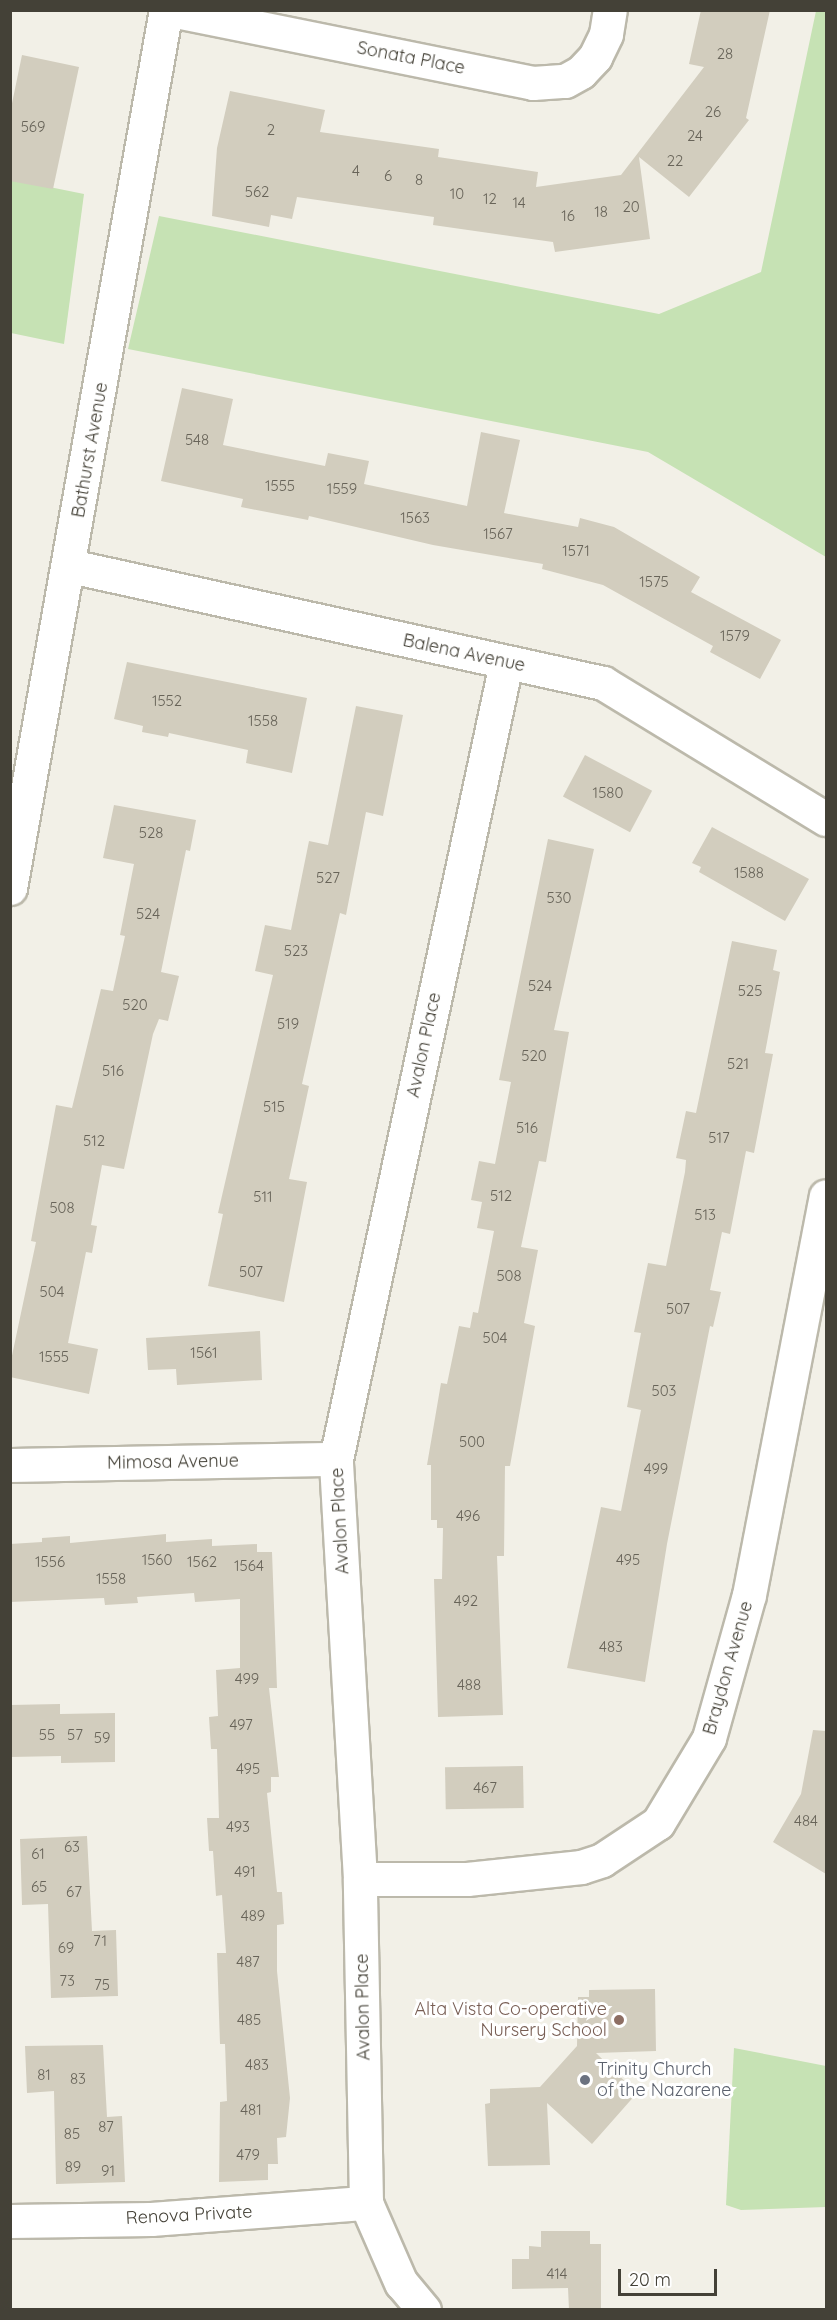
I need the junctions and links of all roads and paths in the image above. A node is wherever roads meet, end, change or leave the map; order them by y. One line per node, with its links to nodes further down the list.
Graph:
1 (166, 10): 4 (street, Bathurst Avenue)
2 (171, 10): 3 (street, Sonata Place)
3 (610, 10)
4 (70, 566): 5 (street, Balena Avenue); 7 (street, Bathurst Avenue)
5 (506, 663): 6 (street, Balena Avenue); 9 (street, Avalon Place)
6 (826, 819)
7 (10, 888)
8 (826, 1196): 11 (street, Braydon Avenue)
9 (336, 1459): 10 (street, Mimosa Avenue); 11 (street, Avalon Place)
10 (10, 1465)
11 (360, 1879): 12 (street, Avalon Place)
12 (366, 2203): 13 (street, Renova Private); 14 (street, Avalon Place)
13 (10, 2221)
14 (424, 2310)

